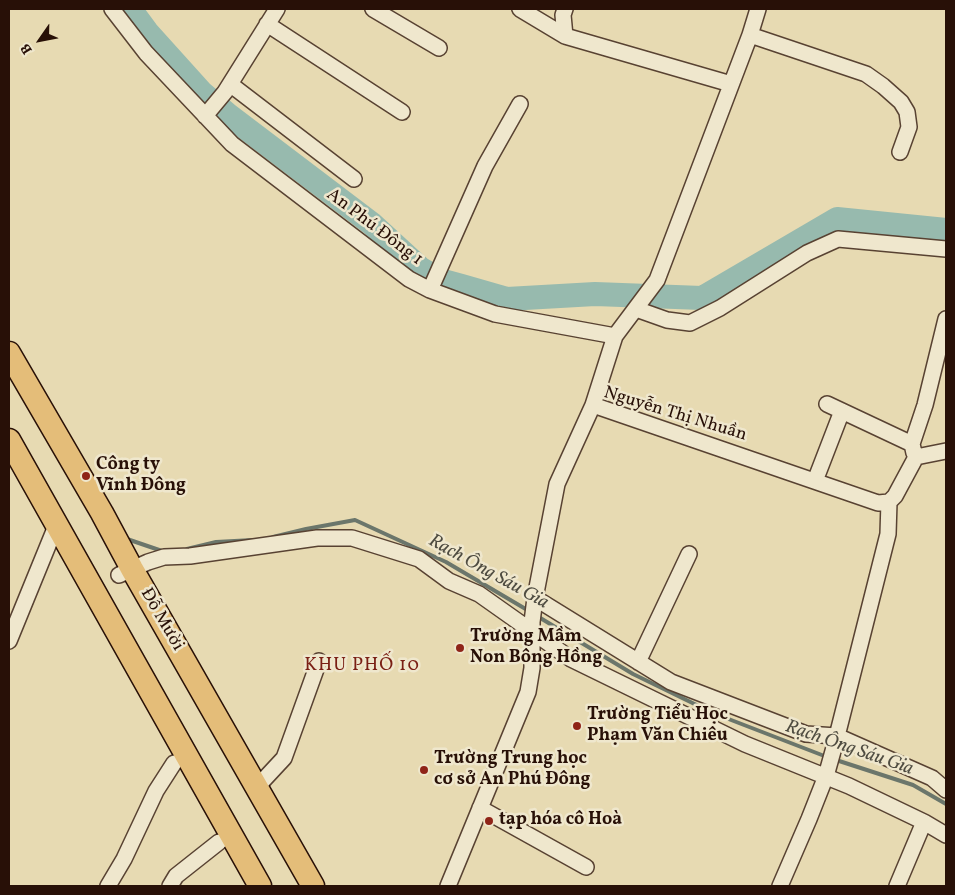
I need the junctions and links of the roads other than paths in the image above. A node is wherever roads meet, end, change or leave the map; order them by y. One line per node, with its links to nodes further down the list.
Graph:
1 (112, 9): 14 (street, An Phú Đông 1)
2 (277, 9): 7 (street)
3 (374, 9): 10 (street)
4 (520, 9): 9 (street)
5 (565, 9): 9 (street)
6 (758, 9): 8 (street)
7 (267, 24): 12 (street); 15 (street)
8 (750, 35): 11 (street); 16 (street)
9 (565, 36): 11 (street)
10 (439, 48)
11 (731, 84): 20 (street)
12 (227, 88): 14 (street); 17 (street)
13 (520, 104): 19 (street)
14 (208, 111): 19 (street, An Phú Đông 1)
15 (402, 112)
16 (900, 152)
17 (354, 179)
18 (946, 249): 20 (street)
19 (432, 286): 22 (street, An Phú Đông 1)
20 (638, 305): 22 (street)
21 (946, 319): 29 (street)
22 (615, 336): 26 (street)
23 (9, 353): 36 (highway, Đỗ Mười)
24 (9, 379): 36 (highway, Đỗ Mười)
25 (827, 404): 27 (street)
26 (593, 405): 32 (street, Nguyễn Thị Nhuần); 37 (street, Nguyễn Thị Nhuần)
27 (842, 411): 29 (street); 32 (street)
28 (9, 440): 34 (highway)
29 (914, 451): 30 (street); 33 (street)
30 (946, 451)
31 (9, 470): 34 (highway)
32 (815, 481): 33 (street, Nguyễn Thị Nhuần)
33 (890, 502): 42 (street)
34 (53, 534): 39 (street); 43 (highway); 55 (highway)
35 (689, 554): 41 (street)
36 (126, 572): 38 (street); 45 (highway, Đỗ Mười); 56 (highway, Đỗ Mười)
37 (535, 602): 38 (street, Nguyễn Thị Nhuần); 41 (street)
38 (533, 627): 44 (street); 47 (street, Nguyễn Thị Nhuần)
39 (9, 641)
40 (318, 661): 45 (street)
41 (638, 662): 42 (street)
42 (836, 740): 44 (street); 46 (street)
43 (174, 762): 50 (highway); 52 (street)
44 (826, 773): 48 (street); 59 (street)
45 (257, 787): 57 (highway, Đỗ Mười)
46 (946, 790)
47 (480, 808): 51 (street); 58 (street, Nguyễn Thị Nhuần)
48 (924, 822): 49 (street); 60 (street)
49 (946, 835)
50 (219, 842): 53 (street); 54 (highway)
51 (586, 868)
52 (108, 886)
53 (170, 886)
54 (244, 886)
55 (260, 886)
56 (296, 886)
57 (313, 886)
58 (448, 886)
59 (780, 886)
60 (897, 886)

